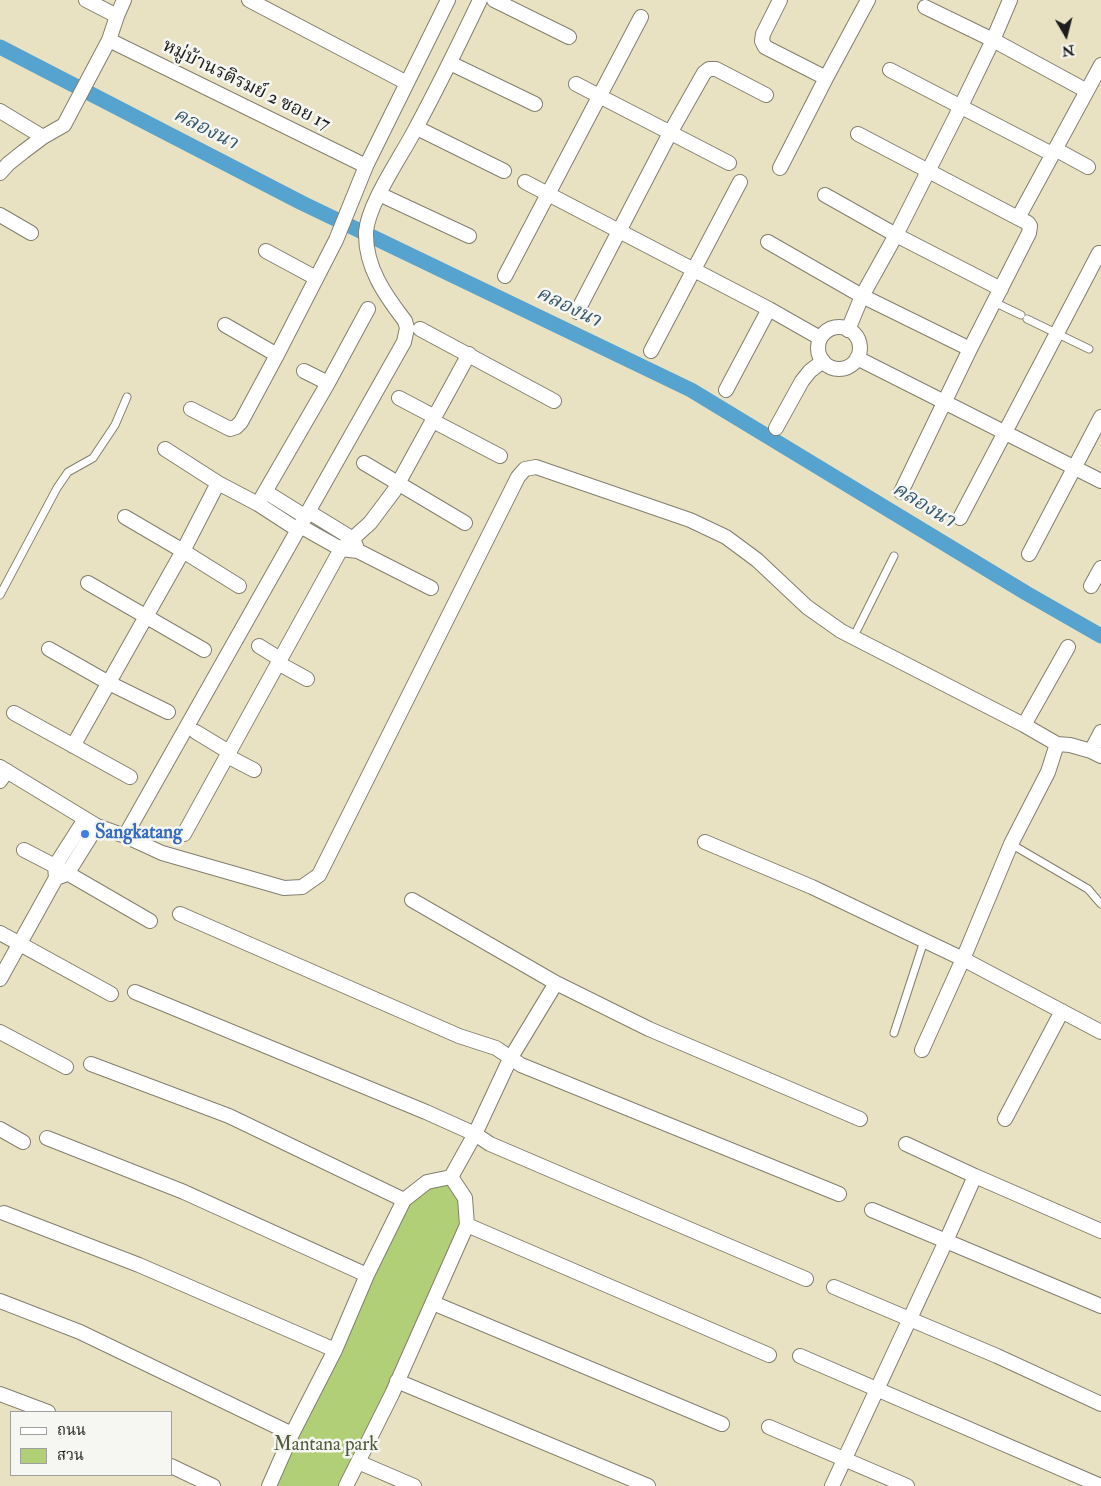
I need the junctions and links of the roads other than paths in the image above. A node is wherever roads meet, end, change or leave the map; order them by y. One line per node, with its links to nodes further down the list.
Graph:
1 (86, 0): 11 (street)
2 (124, 0): 11 (street)
3 (249, 0): 20 (street)
4 (480, 0): 16 (street)
5 (494, 0): 13 (street)
6 (780, 0): 19 (street)
7 (868, 0): 19 (street)
8 (1010, 0): 14 (street)
9 (446, 1): 20 (street)
10 (925, 7): 14 (street)
11 (117, 16): 15 (street)
12 (641, 17): 24 (street)
13 (569, 37)
14 (993, 40): 22 (street); 26 (street)
15 (106, 45): 31 (street); 34 (street, หมู่บ้านรติรมย์ 2 ซอย 17)
16 (450, 63): 25 (street); 28 (street)
17 (1101, 65): 22 (street)
18 (890, 70): 26 (street)
19 (826, 78): 36 (street)
20 (407, 83): 34 (street)
21 (576, 84): 24 (street)
22 (1086, 91): 32 (street)
23 (766, 95): 29 (street)
24 (600, 96): 29 (street); 43 (street)
25 (536, 104)
26 (961, 106): 32 (street); 37 (street)
27 (0, 111): 31 (street)
28 (417, 128): 38 (street); 42 (street)
29 (670, 133): 33 (street); 47 (street)
30 (858, 134): 37 (street)
31 (44, 137): 39 (street)
32 (1054, 151): 35 (street); 46 (street)
33 (729, 163)
34 (366, 166): 56 (street)
35 (1088, 167)
36 (780, 168)
37 (928, 170): 46 (street); 49 (street)
38 (504, 171)
39 (0, 173)
40 (525, 182): 43 (street)
41 (740, 182): 54 (street)
42 (379, 194): 50 (street); 98 (street)
43 (548, 195): 47 (street); 55 (street)
44 (825, 195): 49 (street)
45 (0, 215): 48 (street)
46 (1018, 218): 57 (street)
47 (619, 232): 54 (street); 62 (street)
48 (31, 233)
49 (896, 235): 57 (street); 58 (street)
50 (468, 236)
51 (768, 242): 58 (street)
52 (266, 251): 56 (street)
53 (1099, 253): 66 (street)
54 (694, 271): 61 (street); 70 (street)
55 (505, 276)
56 (316, 278): 72 (street)
57 (1001, 288): 59 (street)
58 (862, 296): 65 (street); 68 (street)
59 (994, 302): 66 (lane); 68 (street)
60 (368, 309): 76 (street)
61 (769, 309): 67 (street); 77 (street)
62 (577, 312)
63 (225, 325): 72 (street)
64 (420, 329): 71 (street)
65 (848, 330): 67 (street); 73 (street)
66 (1057, 333): 69 (lane); 86 (street)
67 (820, 338): 74 (street)
68 (970, 349): 81 (street)
69 (1089, 349)
70 (651, 351)
71 (469, 354): 80 (street); 84 (street)
72 (277, 355): 82 (street)
73 (857, 358): 74 (street); 81 (street)
74 (823, 361): 85 (street)
75 (304, 371): 76 (street)
76 (328, 383): 95 (street)
77 (726, 390)
78 (127, 397): 110 (lane)
79 (399, 398): 84 (street)
80 (554, 401)
81 (945, 402): 86 (street); 94 (street)
82 (191, 409)
83 (1101, 416): 90 (street)
84 (434, 419): 88 (street); 93 (street)
85 (776, 428)
86 (1005, 432): 90 (street); 97 (street)
87 (166, 449): 92 (street)
88 (500, 456)
89 (364, 463): 93 (street)
90 (1074, 467): 91 (street); 103 (street)
91 (1101, 481)
92 (218, 483): 95 (street); 102 (street)
93 (398, 484): 99 (street); 100 (street)
94 (901, 492)
95 (262, 498): 98 (street)
96 (125, 518): 102 (street)
97 (960, 518)
98 (303, 521): 100 (street); 101 (street); 134 (street)
99 (465, 523)
100 (355, 545): 101 (street); 109 (street)
101 (341, 549): 117 (street)
102 (183, 551): 107 (street); 111 (street)
103 (1029, 554)
104 (894, 556): 112 (lane)
105 (1101, 568): 108 (street)
106 (88, 583): 111 (street)
107 (239, 586)
108 (1091, 586)
109 (431, 588)
110 (0, 595)
111 (147, 616): 116 (street); 119 (street)
112 (853, 638): 122 (street); 134 (street)
113 (259, 646): 117 (street)
114 (1068, 647): 122 (street)
115 (49, 649): 119 (street)
116 (204, 650)
117 (279, 661): 118 (street); 127 (street)
118 (307, 679)
119 (109, 683): 120 (street); 126 (street)
120 (168, 712)
121 (14, 713): 126 (street)
122 (1024, 725): 125 (street)
123 (196, 732): 127 (street)
124 (1101, 732): 128 (street)
125 (1057, 744): 128 (street); 136 (street)
126 (73, 746): 131 (street)
127 (228, 754): 129 (street); 133 (street)
128 (1096, 754)
129 (254, 770)
130 (2, 773): 132 (street)
131 (130, 777)
132 (91, 822): 134 (street); 138 (street)
133 (184, 834)
134 (125, 836)
135 (705, 842): 144 (street)
136 (1011, 844): 140 (lane); 146 (street)
137 (24, 850): 138 (street)
138 (59, 873): 142 (street); 145 (street)
139 (412, 900): 148 (street)
140 (1101, 904)
141 (180, 914): 156 (street)
142 (150, 920)
143 (0, 933): 145 (street)
144 (924, 941): 146 (street); 154 (lane)
145 (19, 944): 147 (street); 150 (street)
146 (962, 959): 151 (street); 155 (street)
147 (0, 979)
148 (556, 983): 156 (street); 159 (street)
149 (135, 992): 162 (street)
150 (111, 994)
151 (1062, 1011): 153 (street); 160 (street)
152 (0, 1032): 158 (street)
153 (1101, 1032)
154 (894, 1033)
155 (922, 1050)
156 (510, 1059): 162 (street); 168 (street)
157 (91, 1064): 169 (street)
158 (66, 1067)
159 (860, 1119)
160 (1005, 1119)
161 (0, 1129): 164 (street)
162 (475, 1134): 167 (street); 176 (street)
163 (47, 1138): 175 (street)
164 (23, 1142)
165 (906, 1144): 166 (street)
166 (975, 1176): 173 (street); 174 (street)
167 (451, 1177): 169 (street); 172 (street)
168 (839, 1194)
169 (404, 1200): 175 (street)
170 (872, 1210): 174 (street)
171 (4, 1213): 182 (street)
172 (466, 1225): 179 (street); 183 (street)
173 (1101, 1231)
174 (946, 1241): 180 (street); 181 (street)
175 (367, 1275): 182 (street)
176 (806, 1279)
177 (834, 1287): 181 (street)
178 (0, 1301): 192 (street)
179 (433, 1303): 185 (street); 190 (street)
180 (1101, 1306)
181 (910, 1320): 186 (street); 188 (street)
182 (335, 1350): 192 (street)
183 (769, 1355)
184 (800, 1356): 186 (street)
185 (397, 1381): 194 (street); 200 (street)
186 (877, 1390): 193 (street); 203 (street)
187 (0, 1394): 189 (street)
188 (1101, 1404)
189 (45, 1411)
190 (722, 1424)
191 (769, 1426): 193 (street)
192 (292, 1434): 197 (street)
193 (845, 1459): 201 (street); 202 (street)
194 (358, 1462): 198 (street); 199 (street)
195 (172, 1466): 196 (street)
196 (213, 1486)
197 (269, 1486)
198 (346, 1486)
199 (414, 1486)
200 (648, 1486)
201 (832, 1486)
202 (907, 1486)
203 (1101, 1486)

